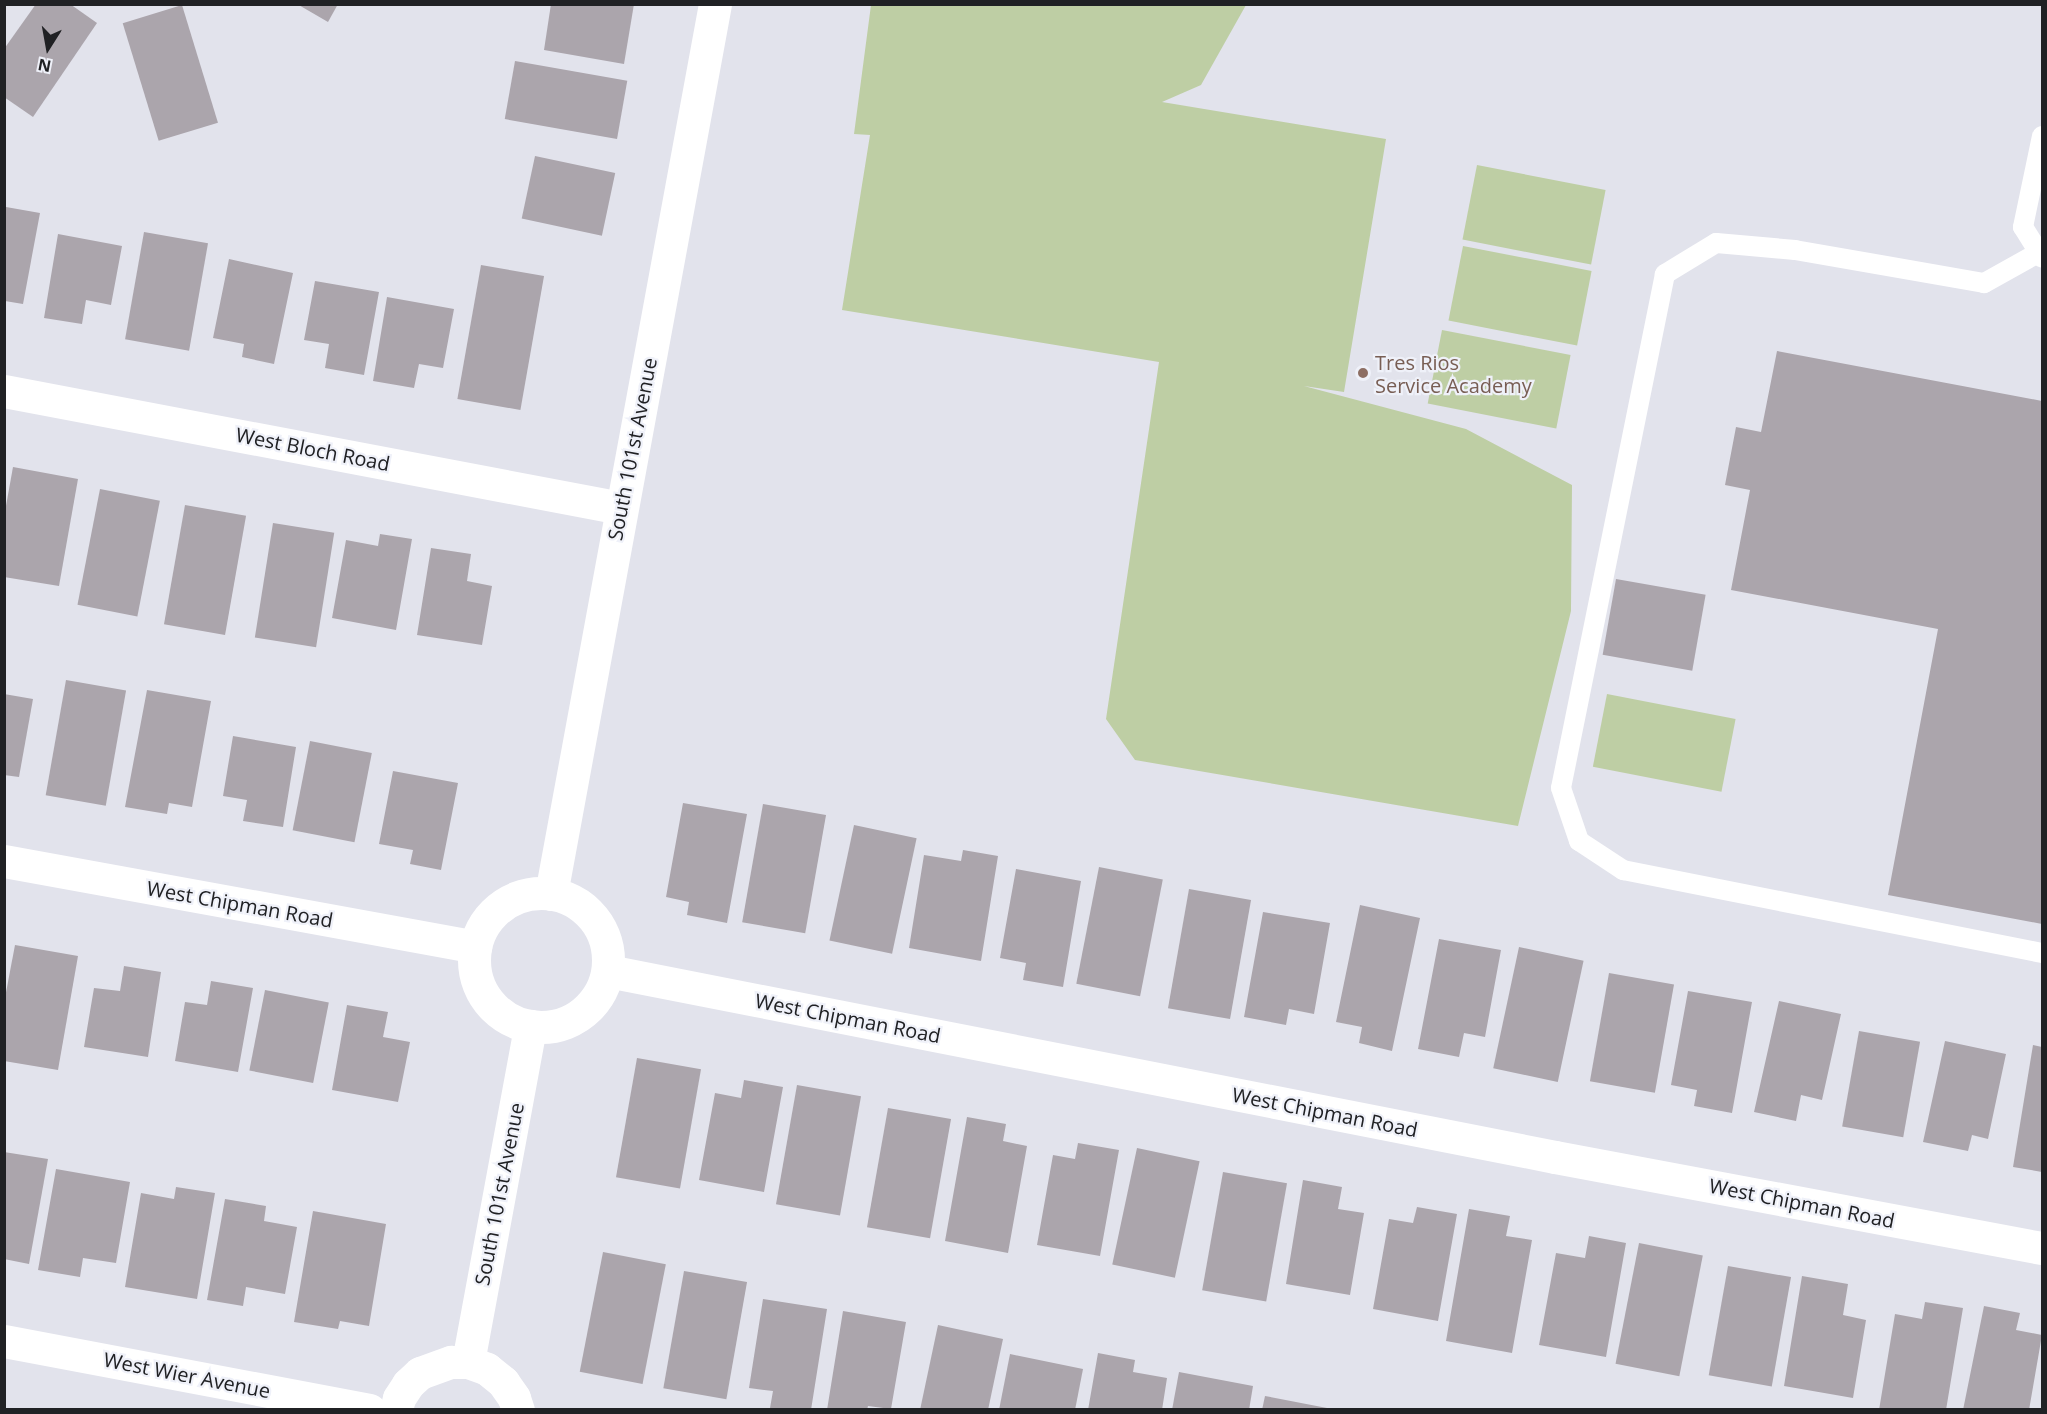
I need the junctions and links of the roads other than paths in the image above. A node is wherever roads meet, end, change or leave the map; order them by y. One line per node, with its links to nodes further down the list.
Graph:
1 (715, 4): 5 (street, South 101st Avenue)
2 (2043, 136): 3 (lane)
3 (2041, 256): 9 (lane)
4 (4, 391): 5 (street, West Bloch Road)
5 (621, 508): 7 (street, South 101st Avenue)
6 (4, 861): 8 (street, West Chipman Road)
7 (551, 894): 8 (street); 10 (street)
8 (476, 947): 11 (street)
9 (2043, 953)
10 (608, 971): 11 (street); 12 (street, West Chipman Road)
11 (530, 1026): 14 (street, South 101st Avenue)
12 (2043, 1248)
13 (4, 1341): 15 (street, West Wier Avenue)
14 (468, 1362): 16 (street); 17 (street)
15 (370, 1410)
16 (396, 1410)
17 (518, 1410)

